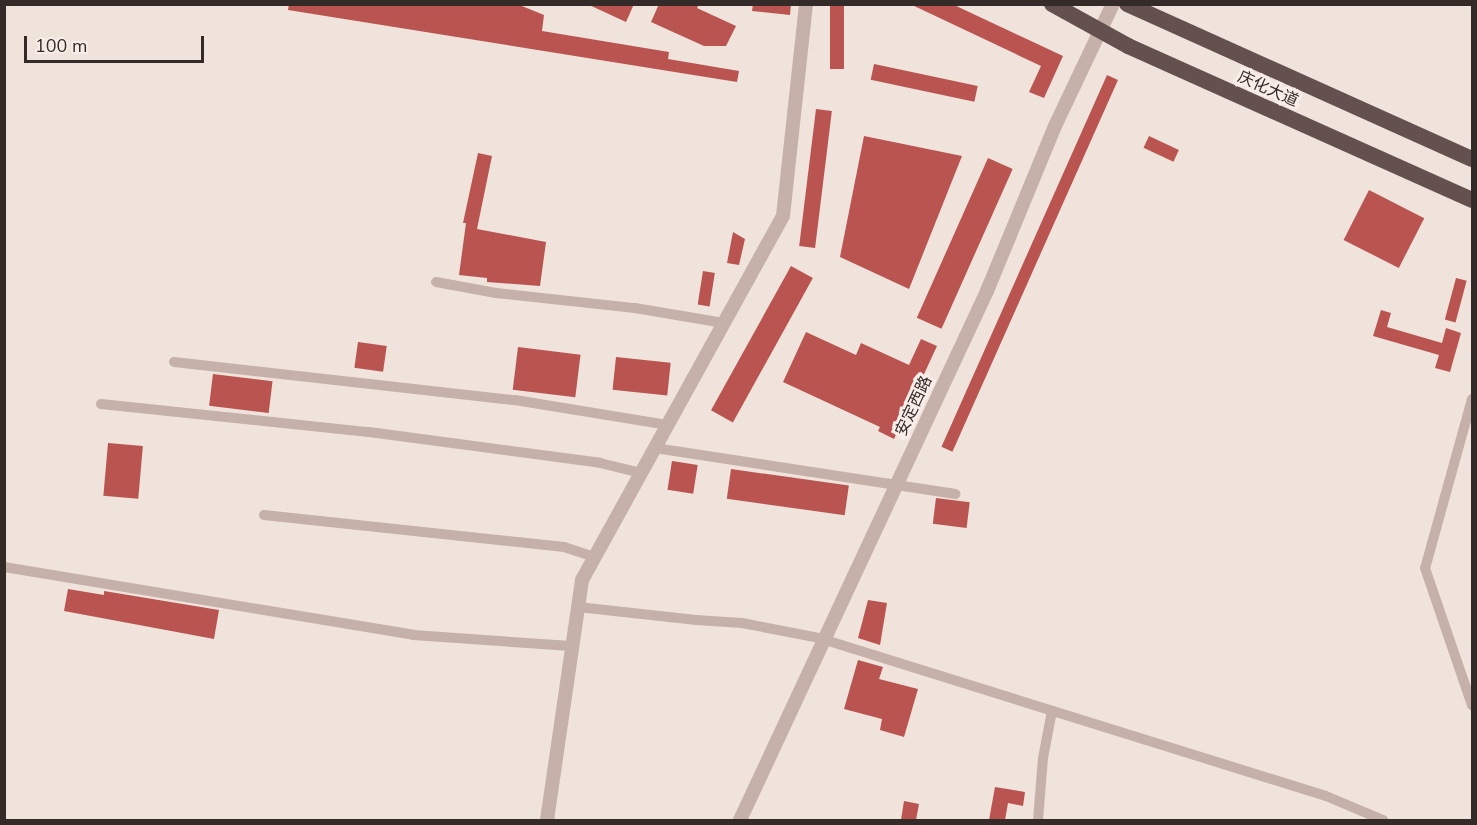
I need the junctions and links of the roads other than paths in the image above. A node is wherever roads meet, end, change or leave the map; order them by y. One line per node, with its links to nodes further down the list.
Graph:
1 (806, 4): 10 (street)
2 (1052, 4): 6 (highway, 庆化大道)
3 (1103, 4): 6 (street, 安定西路)
4 (1113, 4): 6 (street, 安定西路)
5 (1127, 4): 7 (highway, 庆化大道)
6 (1097, 28): 8 (highway, 庆化大道); 17 (street, 安定西路)
7 (1473, 159)
8 (1473, 200)
9 (436, 282): 10 (street)
10 (724, 323): 14 (street)
11 (174, 362): 14 (street)
12 (1473, 399): 25 (street)
13 (101, 404): 16 (street)
14 (668, 425): 15 (street)
15 (655, 448): 16 (street); 17 (street)
16 (641, 473): 20 (street)
17 (891, 483): 18 (street); 23 (street, 安定西路)
18 (956, 494)
19 (264, 515): 20 (street)
20 (595, 557): 22 (street)
21 (4, 567): 24 (street)
22 (578, 607): 23 (street); 24 (street)
23 (819, 639): 26 (street); 28 (street, 安定西路); 29 (street, 安定西路)
24 (571, 646): 27 (street)
25 (1473, 705)
26 (1052, 711): 30 (street); 31 (street)
27 (547, 820)
28 (730, 820)
29 (740, 820)
30 (1038, 820)
31 (1383, 820)

